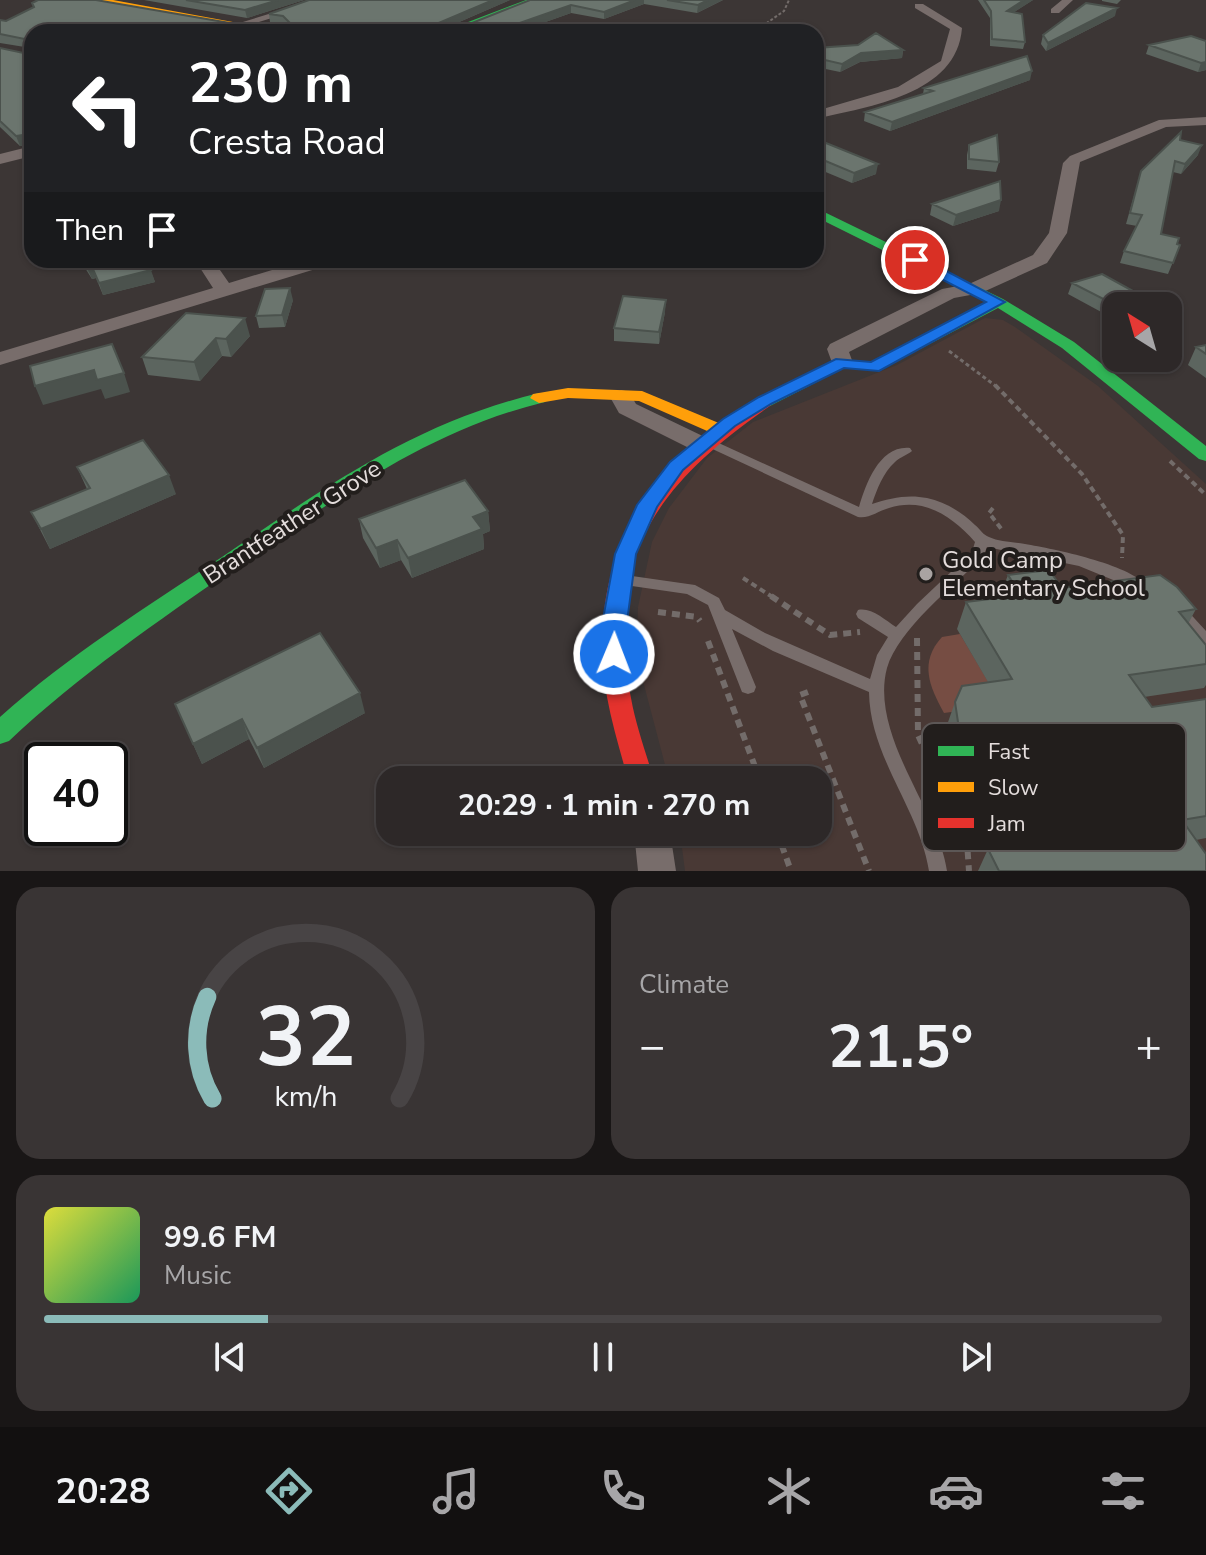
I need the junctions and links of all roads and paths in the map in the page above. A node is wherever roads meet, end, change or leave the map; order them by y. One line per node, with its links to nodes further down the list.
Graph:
1 (99, 0): 8 (street)
2 (325, 0): 9 (street)
3 (533, 0): 10 (street)
4 (789, 0): 11 (path)
5 (1068, 0): 7 (street)
6 (919, 6): 12 (street)
7 (1055, 11)
8 (233, 24)
9 (242, 24)
10 (468, 24)
11 (765, 24)
12 (824, 112)
13 (1206, 121): 20 (street)
14 (24, 153): 15 (street)
15 (0, 159)
16 (824, 216): 20 (street)
17 (210, 268): 19 (street)
18 (297, 268): 19 (street)
19 (224, 289): 24 (street)
20 (974, 289): 21 (street); 22 (street)
21 (998, 302): 23 (street); 29 (street)
22 (906, 315): 23 (street); 25 (street)
23 (943, 341): 25 (street); 34 (path)
24 (0, 359)
25 (842, 363): 27 (street)
26 (621, 397): 27 (street, Brantfeather Grove); 48 (street, Brantfeather Grove)
27 (709, 438): 31 (lane); 36 (street)
28 (906, 451): 31 (lane)
29 (1206, 455)
30 (993, 508): 33 (path)
31 (863, 514): 32 (lane)
32 (982, 541): 33 (lane); 43 (lane)
33 (1001, 544): 34 (lane); 37 (path)
34 (1120, 575): 44 (lane)
35 (743, 578): 43 (path)
36 (619, 579): 42 (lane); 50 (street)
37 (970, 581): 38 (path); 39 (path)
38 (960, 592)
39 (996, 608)
40 (658, 612): 51 (path)
41 (863, 614): 43 (lane)
42 (722, 615): 45 (lane); 46 (lane)
43 (898, 636): 46 (lane); 49 (path)
44 (1206, 641)
45 (748, 687)
46 (877, 689): 52 (lane)
47 (808, 692): 59 (path)
48 (0, 733)
49 (922, 744)
50 (637, 766)
51 (755, 766)
52 (922, 824)
53 (654, 846): 57 (street)
54 (782, 846): 58 (path)
55 (932, 851): 60 (lane)
56 (968, 851): 61 (path)
57 (657, 871)
58 (791, 871)
59 (869, 871)
60 (938, 871)
61 (969, 871)

